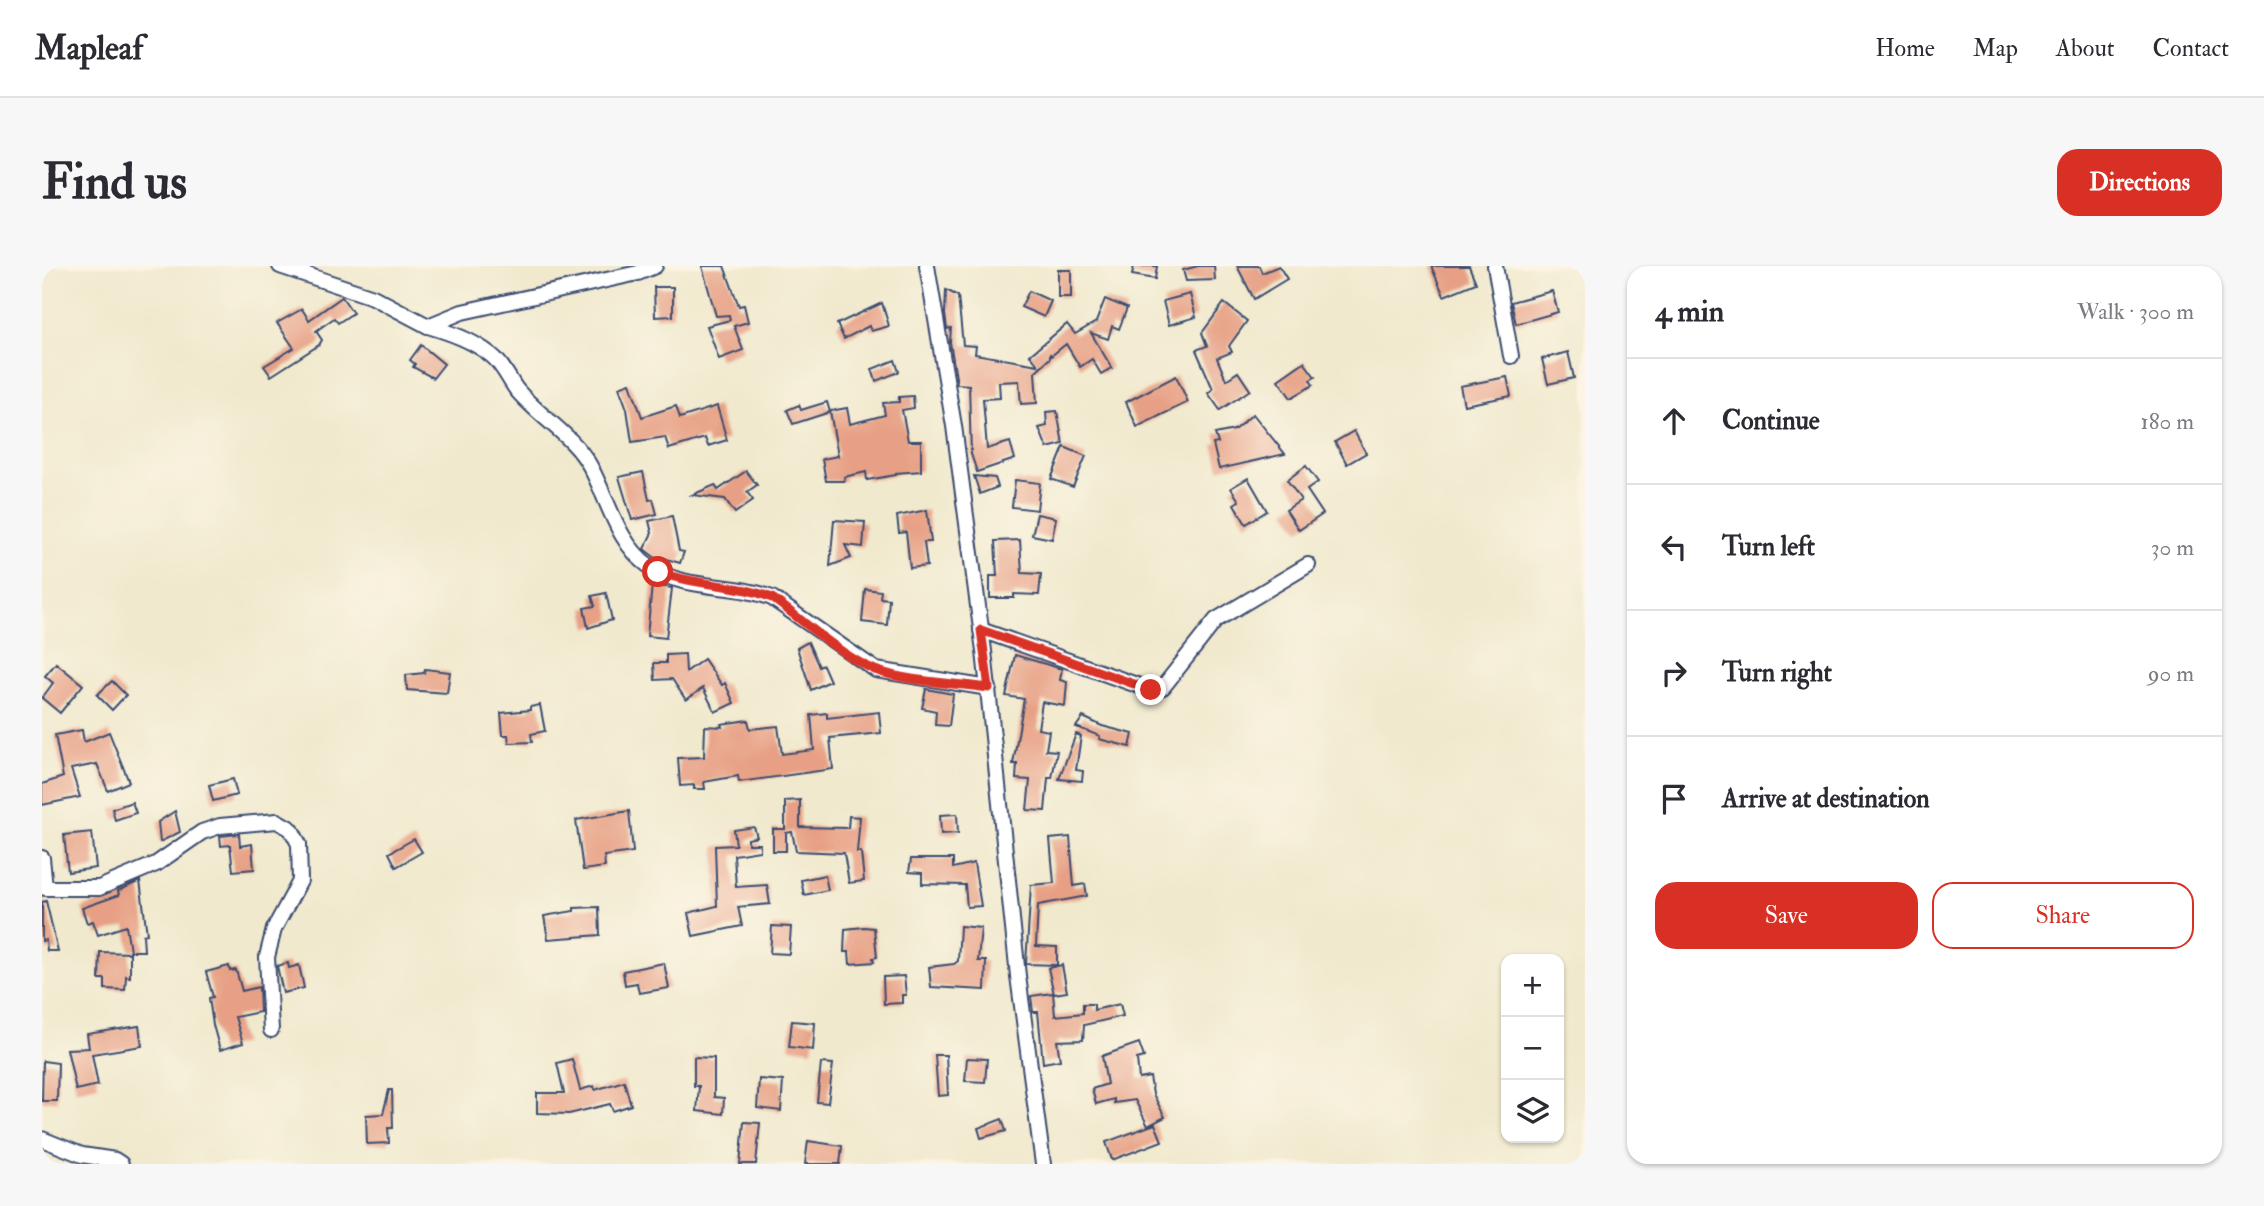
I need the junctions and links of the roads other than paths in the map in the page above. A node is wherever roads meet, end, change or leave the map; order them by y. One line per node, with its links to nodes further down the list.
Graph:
1 (281, 266): 5 (street)
2 (655, 266): 5 (street)
3 (927, 266): 8 (street)
4 (1495, 266): 6 (street)
5 (428, 326): 9 (street)
6 (1511, 356)
7 (1308, 565): 8 (street)
8 (981, 630): 9 (street)
9 (989, 688): 14 (street)
10 (42, 858): 11 (street)
11 (271, 1030)
12 (42, 1139): 13 (street)
13 (121, 1164)
14 (1043, 1164)

